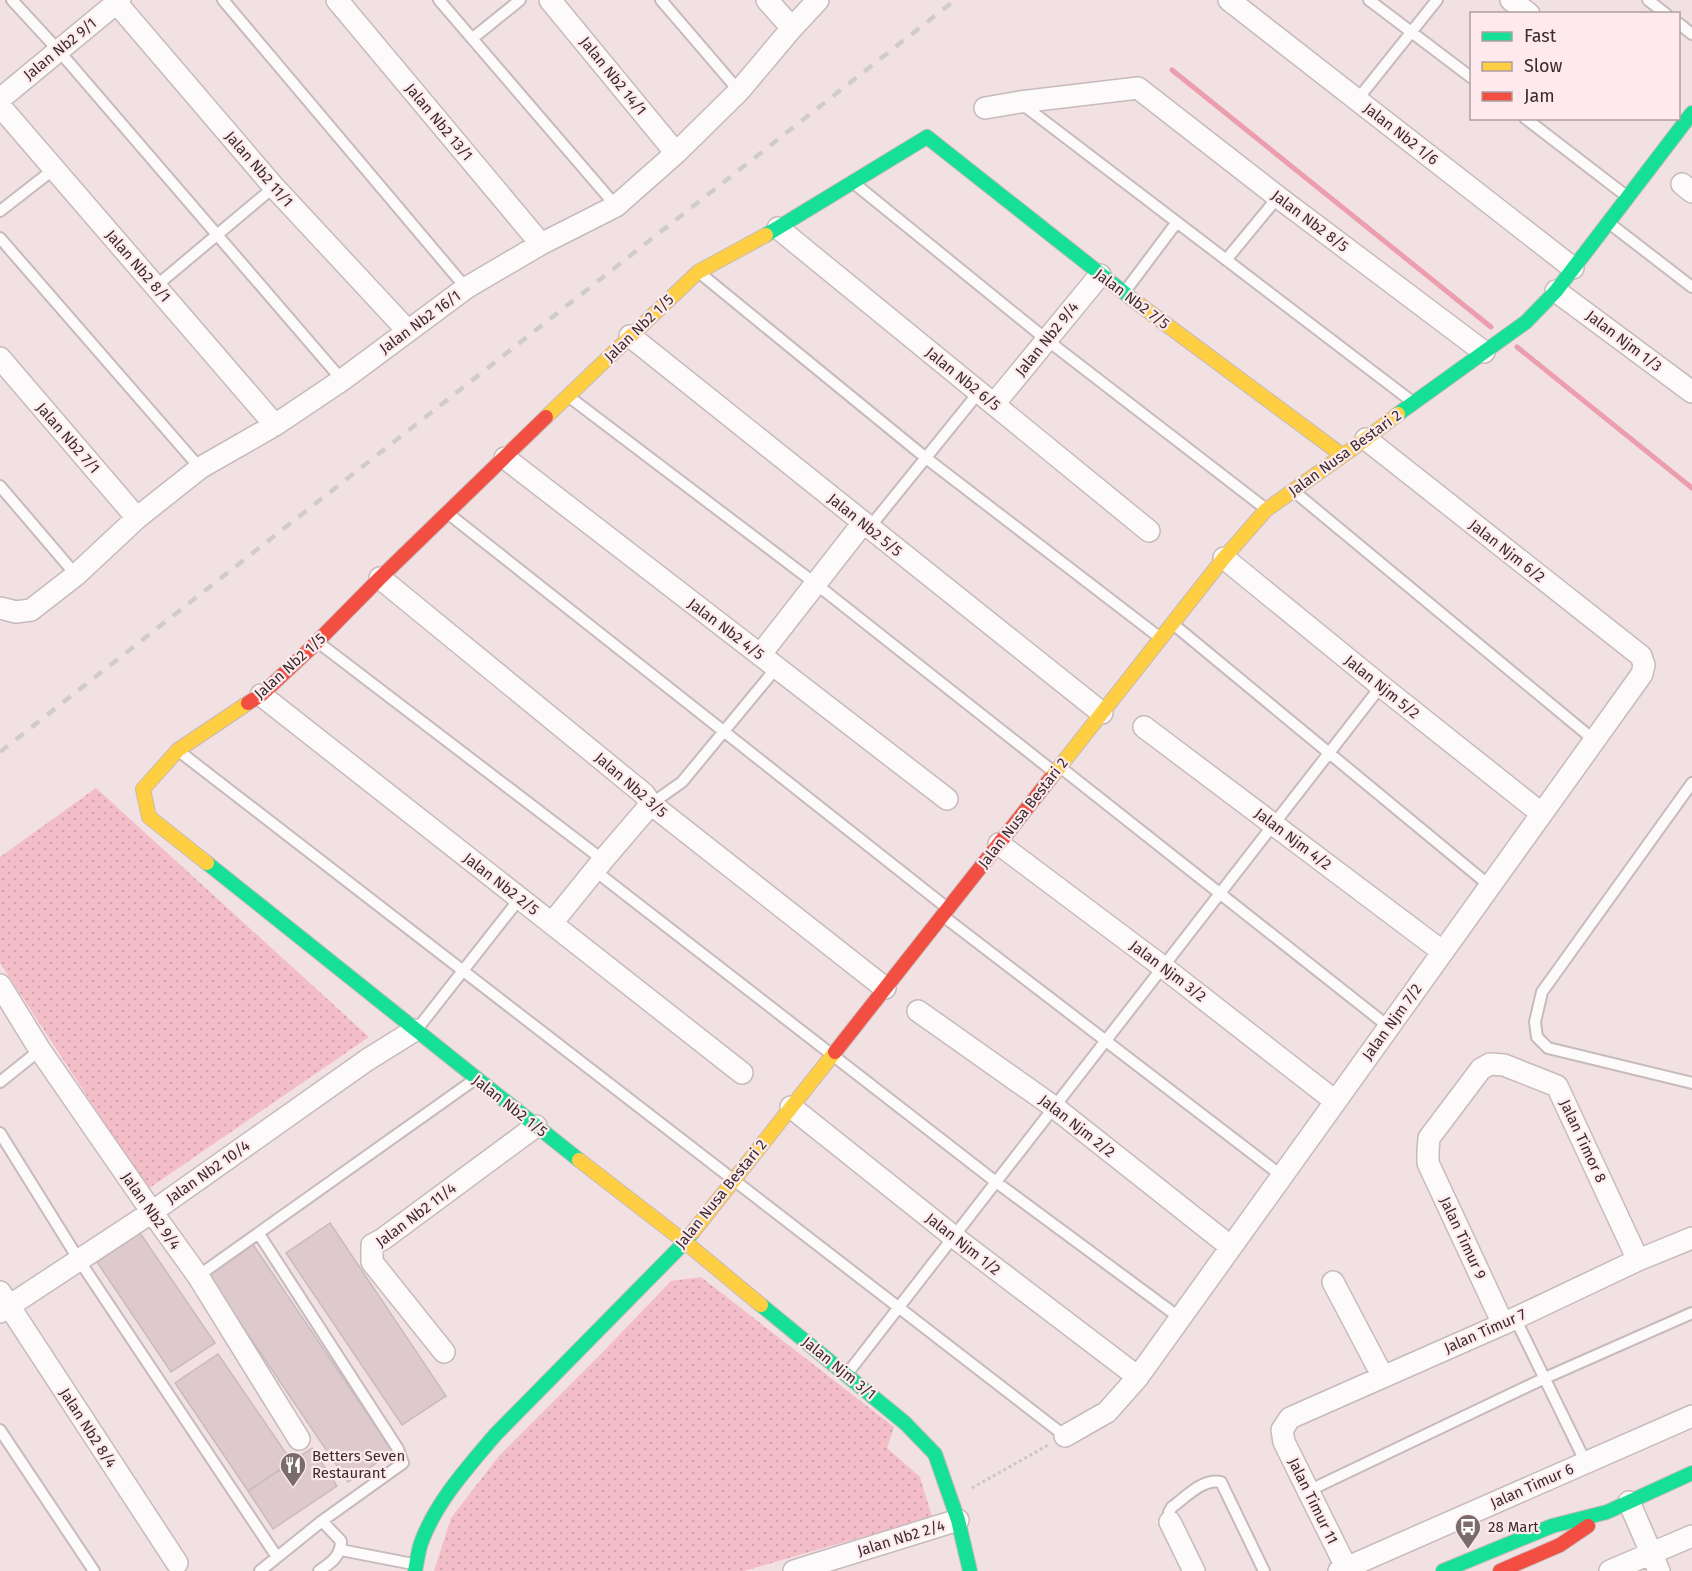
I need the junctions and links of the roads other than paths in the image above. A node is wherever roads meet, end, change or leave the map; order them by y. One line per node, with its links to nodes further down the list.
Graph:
1 (12, 0): 23 (lane)
2 (223, 0): 54 (lane)
3 (337, 0): 47 (street, Jalan Nb2 13/1)
4 (439, 0): 22 (lane)
5 (520, 0): 22 (lane)
6 (550, 0): 34 (street, Jalan Nb2 14/1)
7 (661, 0): 25 (lane)
8 (767, 0): 19 (street)
9 (818, 0): 19 (street, Jalan Nb2 16/1)
10 (1229, 0): 27 (street, Jalan Nb2 1/6)
11 (1369, 0): 20 (lane)
12 (1437, 0): 20 (lane)
13 (1511, 0): 16 (street)
14 (1648, 0): 17 (lane)
15 (117, 1): 23 (street, Jalan Nb2 9/1); 37 (street, Jalan Nb2 11/1)
16 (1526, 12)
17 (1663, 12)
18 (1680, 25): 21 (lane)
19 (792, 28): 25 (street, Jalan Nb2 16/1)
20 (1411, 32): 24 (lane); 27 (lane)
21 (1692, 34)
22 (472, 38): 40 (lane)
23 (59, 51): 26 (street, Jalan Nb2 9/1); 45 (lane)
24 (1470, 76)
25 (739, 91): 34 (street, Jalan Nb2 16/1)
26 (0, 99)
27 (1357, 100): 49 (street, Jalan Nb2 1/6)
28 (1020, 102): 30 (street); 39 (street, Jalan Nb2 8/5); 42 (lane)
29 (0, 106): 35 (street, Jalan Nb2 8/1)
30 (985, 108)
31 (1692, 113): 38 (street, Jalan Nusa Bestari 2)
32 (1528, 120): 38 (lane)
33 (927, 137): 36 (street, Jalan Nb2 1/5); 51 (street, Jalan Nb2 7/5)
34 (676, 153): 40 (street, Jalan Nb2 16/1)
35 (54, 169): 41 (lane); 52 (street, Jalan Nb2 8/1)
36 (853, 182): 44 (street, Jalan Nb2 1/5); 59 (lane)
37 (274, 187): 45 (lane); 57 (street, Jalan Nb2 11/1)
38 (1628, 197): 43 (street, Jalan Nusa Bestari 2)
39 (1278, 198): 48 (lane); 60 (street, Jalan Nb2 8/5)
40 (616, 206): 47 (street, Jalan Nb2 16/1)
41 (0, 212)
42 (1177, 222): 48 (lane); 56 (lane)
43 (1608, 223): 49 (street, Jalan Nusa Bestari 2); 53 (lane)
44 (778, 228): 50 (street, Jalan Nb2 1/5); 65 (street, Jalan Nb2 6/5)
45 (217, 236): 52 (lane); 62 (lane)
46 (0, 238): 72 (lane)
47 (541, 244): 54 (street, Jalan Nb2 16/1)
48 (1226, 260): 66 (lane)
49 (1573, 268): 55 (street, Jalan Nusa Bestari 2)
50 (698, 272): 58 (street, Jalan Nb2 1/5); 71 (lane)
51 (1100, 275): 56 (street, Jalan Nb2 7/5); 59 (street, Jalan Nb2 9/4)
52 (156, 286): 67 (street, Jalan Nb2 8/1)
53 (1692, 287)
54 (466, 288): 57 (street, Jalan Nb2 16/1)
55 (1556, 291): 60 (street, Jalan Nusa Bestari 2); 63 (street, Jalan Njm 1/3)
56 (1124, 293): 69 (street, Jalan Nb2 7/5)
57 (408, 330): 62 (street, Jalan Nb2 16/1)
58 (630, 336): 64 (street, Jalan Nb2 1/5); 78 (street, Jalan Nb2 5/5)
59 (1047, 340): 65 (street, Jalan Nb2 9/4); 75 (lane)
60 (1484, 352): 66 (street, Jalan Nusa Bestari 2)
61 (0, 358): 77 (street, Jalan Nb2 7/1)
62 (342, 380): 67 (street, Jalan Nb2 16/1)
63 (1692, 392)
64 (568, 396): 70 (street, Jalan Nb2 1/5); 83 (lane)
65 (986, 398): 71 (lane); 79 (street, Jalan Nb2 6/5)
66 (1413, 402): 68 (street, Jalan Nusa Bestari 2)
67 (275, 425): 72 (street, Jalan Nb2 16/1)
68 (1366, 439): 69 (street, Jalan Nusa Bestari 2); 89 (street, Jalan Njm 6/2)
69 (1342, 455): 74 (street, Jalan Nusa Bestari 2)
70 (505, 458): 76 (street, Jalan Nb2 1/5); 88 (street, Jalan Nb2 4/5)
71 (926, 458): 78 (lane); 86 (lane)
72 (200, 468): 77 (street, Jalan Nb2 16/1)
73 (0, 486): 81 (lane)
74 (1293, 491): 75 (street, Jalan Nusa Bestari 2); 95 (lane)
75 (1266, 510): 80 (street, Jalan Nusa Bestari 2)
76 (447, 513): 82 (street, Jalan Nb2 1/5); 94 (lane)
77 (137, 518): 81 (street, Jalan Nb2 16/1)
78 (866, 526): 83 (street); 92 (street, Jalan Nb2 5/5)
79 (1149, 531)
80 (1224, 558): 85 (street, Jalan Nusa Bestari 2); 90 (street, Jalan Njm 5/2)
81 (76, 575): 84 (street, Jalan Nb2 16/1)
82 (380, 578): 87 (street, Jalan Nb2 1/5); 101 (street, Jalan Nb2 3/5)
83 (816, 584): 88 (street); 98 (lane)
84 (0, 608)
85 (1173, 623): 86 (street, Jalan Nusa Bestari 2); 97 (lane)
86 (1161, 639): 92 (street, Jalan Nusa Bestari 2)
87 (317, 642): 91 (street, Jalan Nb2 1/5); 105 (lane)
88 (768, 661): 94 (lane); 100 (street, Jalan Nb2 4/5)
89 (1644, 665): 95 (street, Jalan Njm 7/2)
90 (1381, 686): 97 (lane); 102 (street, Jalan Njm 5/2)
91 (261, 695): 96 (street, Jalan Nb2 1/5); 108 (street, Jalan Nb2 2/5)
92 (1102, 713): 98 (street, Jalan Nusa Bestari 2)
93 (1144, 727): 103 (street, Jalan Njm 4/2)
94 (724, 732): 101 (lane); 109 (lane)
95 (1594, 740): 102 (street, Jalan Njm 7/2)
96 (178, 750): 113 (lane); 118 (street, Jalan Nb2 1/5)
97 (1329, 753): 103 (lane); 106 (lane)
98 (1057, 770): 104 (street, Jalan Nusa Bestari 2); 107 (lane)
99 (1692, 783): 125 (lane)
100 (947, 799)
101 (651, 804): 105 (street); 115 (street, Jalan Nb2 3/5)
102 (1542, 814): 106 (street, Jalan Njm 7/2)
103 (1274, 824): 107 (lane); 111 (street, Jalan Njm 4/2)
104 (999, 844): 109 (street, Jalan Nusa Bestari 2); 112 (street, Jalan Njm 3/2)
105 (598, 865): 110 (street); 121 (lane)
106 (1490, 886): 111 (street, Jalan Njm 7/2)
107 (1220, 894): 112 (lane); 117 (lane)
108 (519, 898): 110 (street, Jalan Nb2 2/5); 113 (lane)
109 (945, 912): 115 (street, Jalan Nusa Bestari 2); 119 (lane)
110 (552, 923): 122 (street, Jalan Nb2 2/5)
111 (1443, 952): 117 (street, Jalan Njm 7/2)
112 (1163, 967): 119 (lane); 126 (street, Jalan Njm 3/2)
113 (463, 970): 118 (lane); 133 (lane)
114 (0, 985): 120 (street, Jalan Nb2 9/4)
115 (885, 988): 121 (street, Jalan Nusa Bestari 2)
116 (918, 1011): 128 (street, Jalan Njm 2/2)
117 (1389, 1027): 126 (street, Jalan Njm 7/2)
118 (416, 1030): 123 (street, Jalan Nb2 1/5); 135 (street, Jalan Nb2 10/4)
119 (1105, 1041): 128 (lane); 132 (lane)
120 (40, 1050): 124 (lane); 135 (street, Jalan Nb2 9/4)
121 (833, 1054): 127 (street, Jalan Nusa Bestari 2); 134 (lane)
122 (742, 1073)
123 (476, 1078): 129 (street, Jalan Nb2 1/5); 136 (lane)
124 (0, 1082)
125 (1692, 1083)
126 (1335, 1101): 132 (street, Jalan Njm 7/2)
127 (791, 1107): 133 (street, Jalan Nusa Bestari 2); 137 (street, Jalan Njm 1/2)
128 (1054, 1107): 134 (lane); 140 (street, Jalan Njm 2/2)
129 (536, 1126): 139 (street, Jalan Nb2 1/5); 150 (street, Jalan Nb2 11/4)
130 (0, 1133): 141 (lane)
131 (1428, 1151): 142 (street, Jalan Timor 8); 149 (street, Jalan Timur 9)
132 (1282, 1176): 140 (street, Jalan Njm 7/2)
133 (734, 1180): 139 (street, Jalan Nusa Bestari 2); 146 (lane)
134 (996, 1182): 137 (lane); 148 (lane)
135 (152, 1212): 141 (street, Jalan Nb2 10/4); 143 (street, Jalan Nb2 9/4)
136 (259, 1234): 143 (lane); 166 (lane)
137 (954, 1237): 146 (lane); 152 (street, Jalan Njm 1/2)
138 (1692, 1238): 142 (street, Jalan Timur 7)
139 (685, 1242): 151 (street, Jalan Njm 3/1); 173 (street, Jalan Nusa Bestari 2)
140 (1231, 1247): 148 (street, Jalan Njm 7/2)
141 (79, 1260): 145 (street, Jalan Nb2 10/4); 170 (lane)
142 (1638, 1260): 149 (street, Jalan Timur 7)
143 (198, 1276): 159 (street, Jalan Nb2 9/4)
144 (1333, 1282): 153 (street)
145 (3, 1304): 172 (street, Jalan Nb2 8/4)
146 (899, 1308): 151 (lane); 158 (lane)
147 (1692, 1313): 154 (lane)
148 (1180, 1317): 152 (street, Jalan Njm 7/2)
149 (1509, 1321): 153 (street, Jalan Timur 7); 154 (lane)
150 (444, 1352)
151 (847, 1375): 165 (street, Jalan Njm 3/1)
152 (1138, 1377): 158 (street, Jalan Njm 7/2)
153 (1383, 1377): 157 (street, Jalan Timur 7)
154 (1545, 1378): 160 (lane); 162 (lane)
155 (1692, 1416): 160 (street, Jalan Timur 6)
156 (0, 1430): 175 (lane)
157 (1282, 1430): 162 (street, Jalan Timur 11)
158 (1065, 1436)
159 (299, 1439)
160 (1586, 1463): 174 (street, Jalan Timur 6)
161 (1692, 1473): 163 (street)
162 (1308, 1491): 174 (street, Jalan Timur 11)
163 (1629, 1502): 164 (street); 171 (street)
164 (1607, 1512): 182 (street); 183 (street)
165 (958, 1520): 178 (street, Jalan Nb2 2/4); 179 (street, Jalan Nb2 2/4)
166 (321, 1521): 169 (lane); 170 (lane)
167 (1170, 1522): 180 (street); 181 (lane)
168 (1692, 1536): 171 (street)
169 (340, 1550): 173 (lane); 177 (lane)
170 (276, 1557): 176 (lane)
171 (1655, 1562): 184 (street)
172 (177, 1563)
173 (416, 1568)
174 (1344, 1570)
175 (94, 1571)
176 (260, 1571)
177 (319, 1571)
178 (794, 1571)
179 (970, 1571)
180 (1194, 1571)
181 (1264, 1571)
182 (1443, 1571)
183 (1500, 1571)
184 (1610, 1571)

